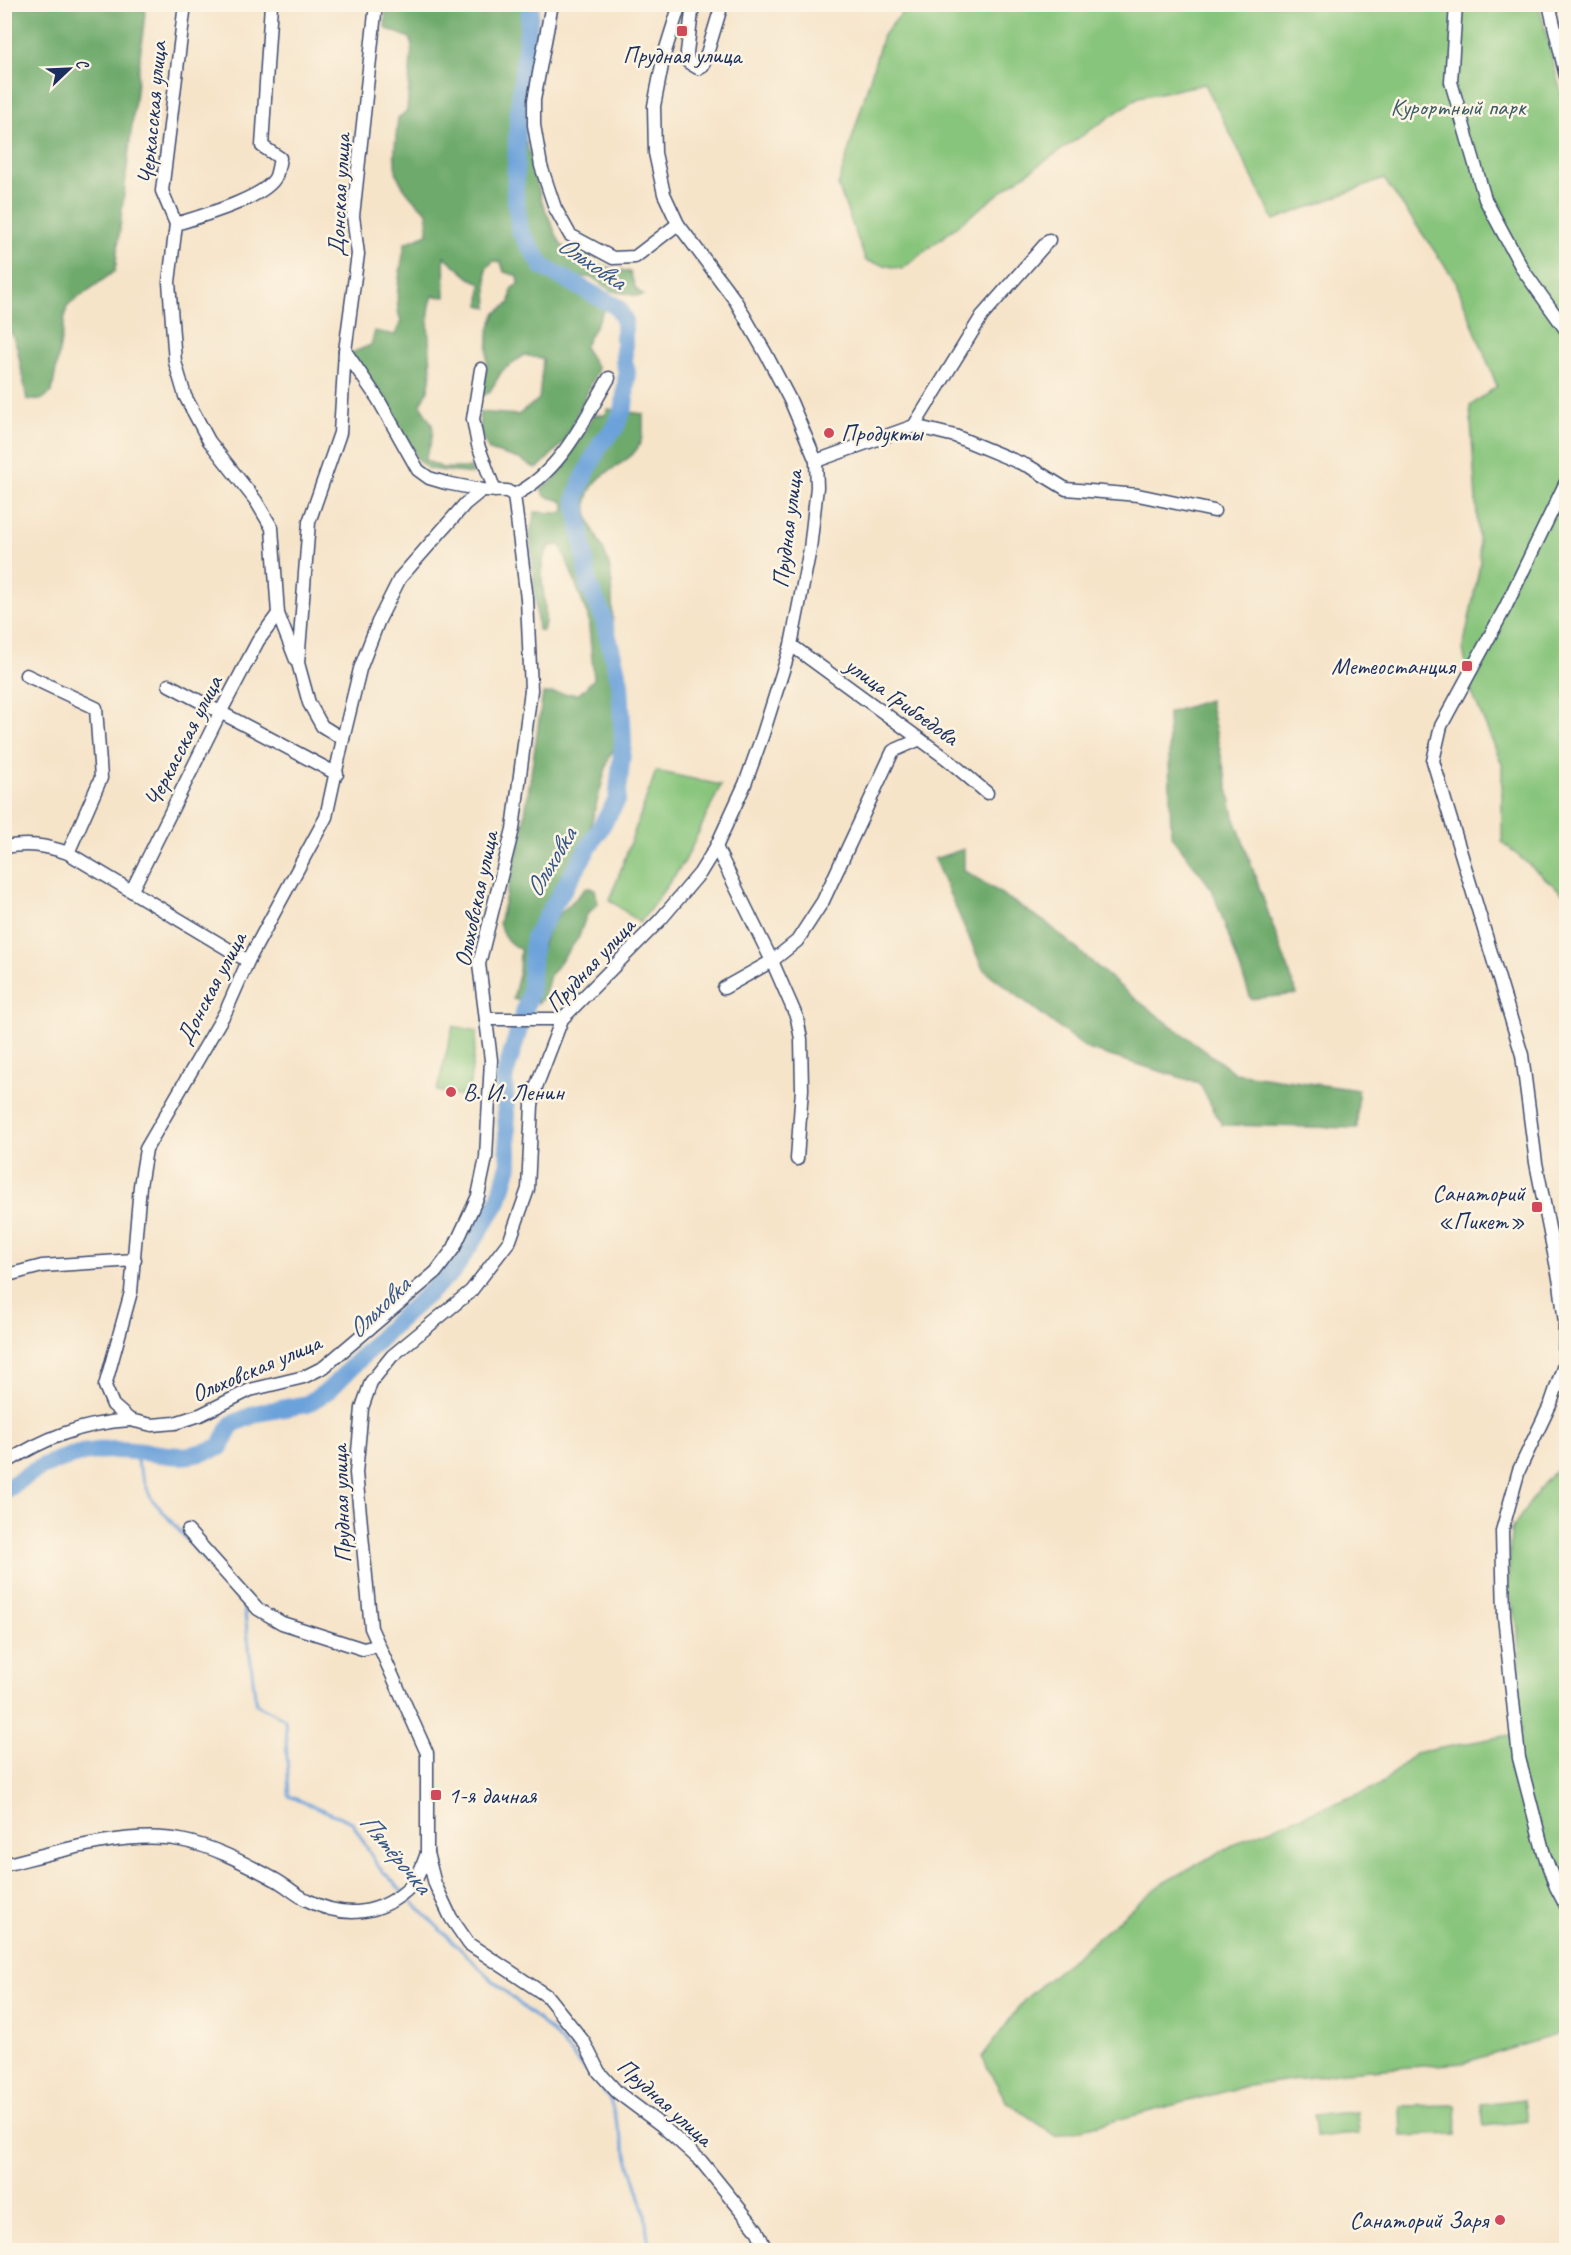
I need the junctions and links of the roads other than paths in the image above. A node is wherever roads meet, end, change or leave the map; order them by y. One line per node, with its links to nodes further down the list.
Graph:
1 (185, 4): 11 (street, Черкасская улица)
2 (271, 4): 11 (street)
3 (376, 4): 15 (street, Донская улица)
4 (552, 4): 12 (street)
5 (680, 4): 12 (street, Прудная улица)
6 (693, 4): 7 (street)
7 (722, 4)
8 (1456, 4): 14 (street)
9 (1549, 4): 10 (street)
10 (1566, 76)
11 (176, 224): 24 (street, Черкасская улица)
12 (678, 224): 19 (street, Прудная улица)
13 (1049, 240): 18 (street)
14 (1566, 330)
15 (345, 351): 21 (street); 26 (street, Донская улица)
16 (481, 369): 21 (street)
17 (609, 378): 22 (street)
18 (914, 426): 19 (street); 23 (street)
19 (816, 460): 25 (street, Прудная улица)
20 (1566, 482): 52 (street)
21 (489, 491): 22 (street); 30 (street, Донская улица)
22 (514, 495): 42 (street, Ольховская улица)
23 (1215, 511)
24 (278, 614): 26 (street, Черкасская улица); 29 (street, Черкасская улица)
25 (790, 645): 31 (street, улица Грибоедова); 35 (street, Прудная улица)
26 (298, 663): 30 (street, Донская улица)
27 (26, 675): 36 (street)
28 (169, 685): 29 (street)
29 (220, 713): 32 (street); 37 (street, Черкасская улица)
30 (343, 739): 32 (street, Донская улица)
31 (918, 740): 33 (street, улица Грибоедова); 39 (street)
32 (337, 774): 38 (street, Донская улица)
33 (987, 793)
34 (4, 847): 36 (street)
35 (716, 848): 39 (street); 41 (street, Прудная улица)
36 (68, 853): 37 (street)
37 (132, 890): 38 (street)
38 (249, 961): 44 (street, Донская улица)
39 (772, 961): 40 (street); 43 (street)
40 (724, 988)
41 (562, 1018): 42 (street); 49 (street, Прудная улица)
42 (486, 1019): 46 (street, Ольховская улица)
43 (797, 1159)
44 (135, 1260): 45 (street); 46 (street, Донская улица)
45 (4, 1276)
46 (130, 1420): 47 (street, Ольховская улица)
47 (4, 1464)
48 (188, 1531): 49 (street)
49 (377, 1646): 50 (street, Прудная улица)
50 (427, 1853): 51 (street); 53 (street, Прудная улица)
51 (4, 1865)
52 (1566, 1906)
53 (766, 2250)

